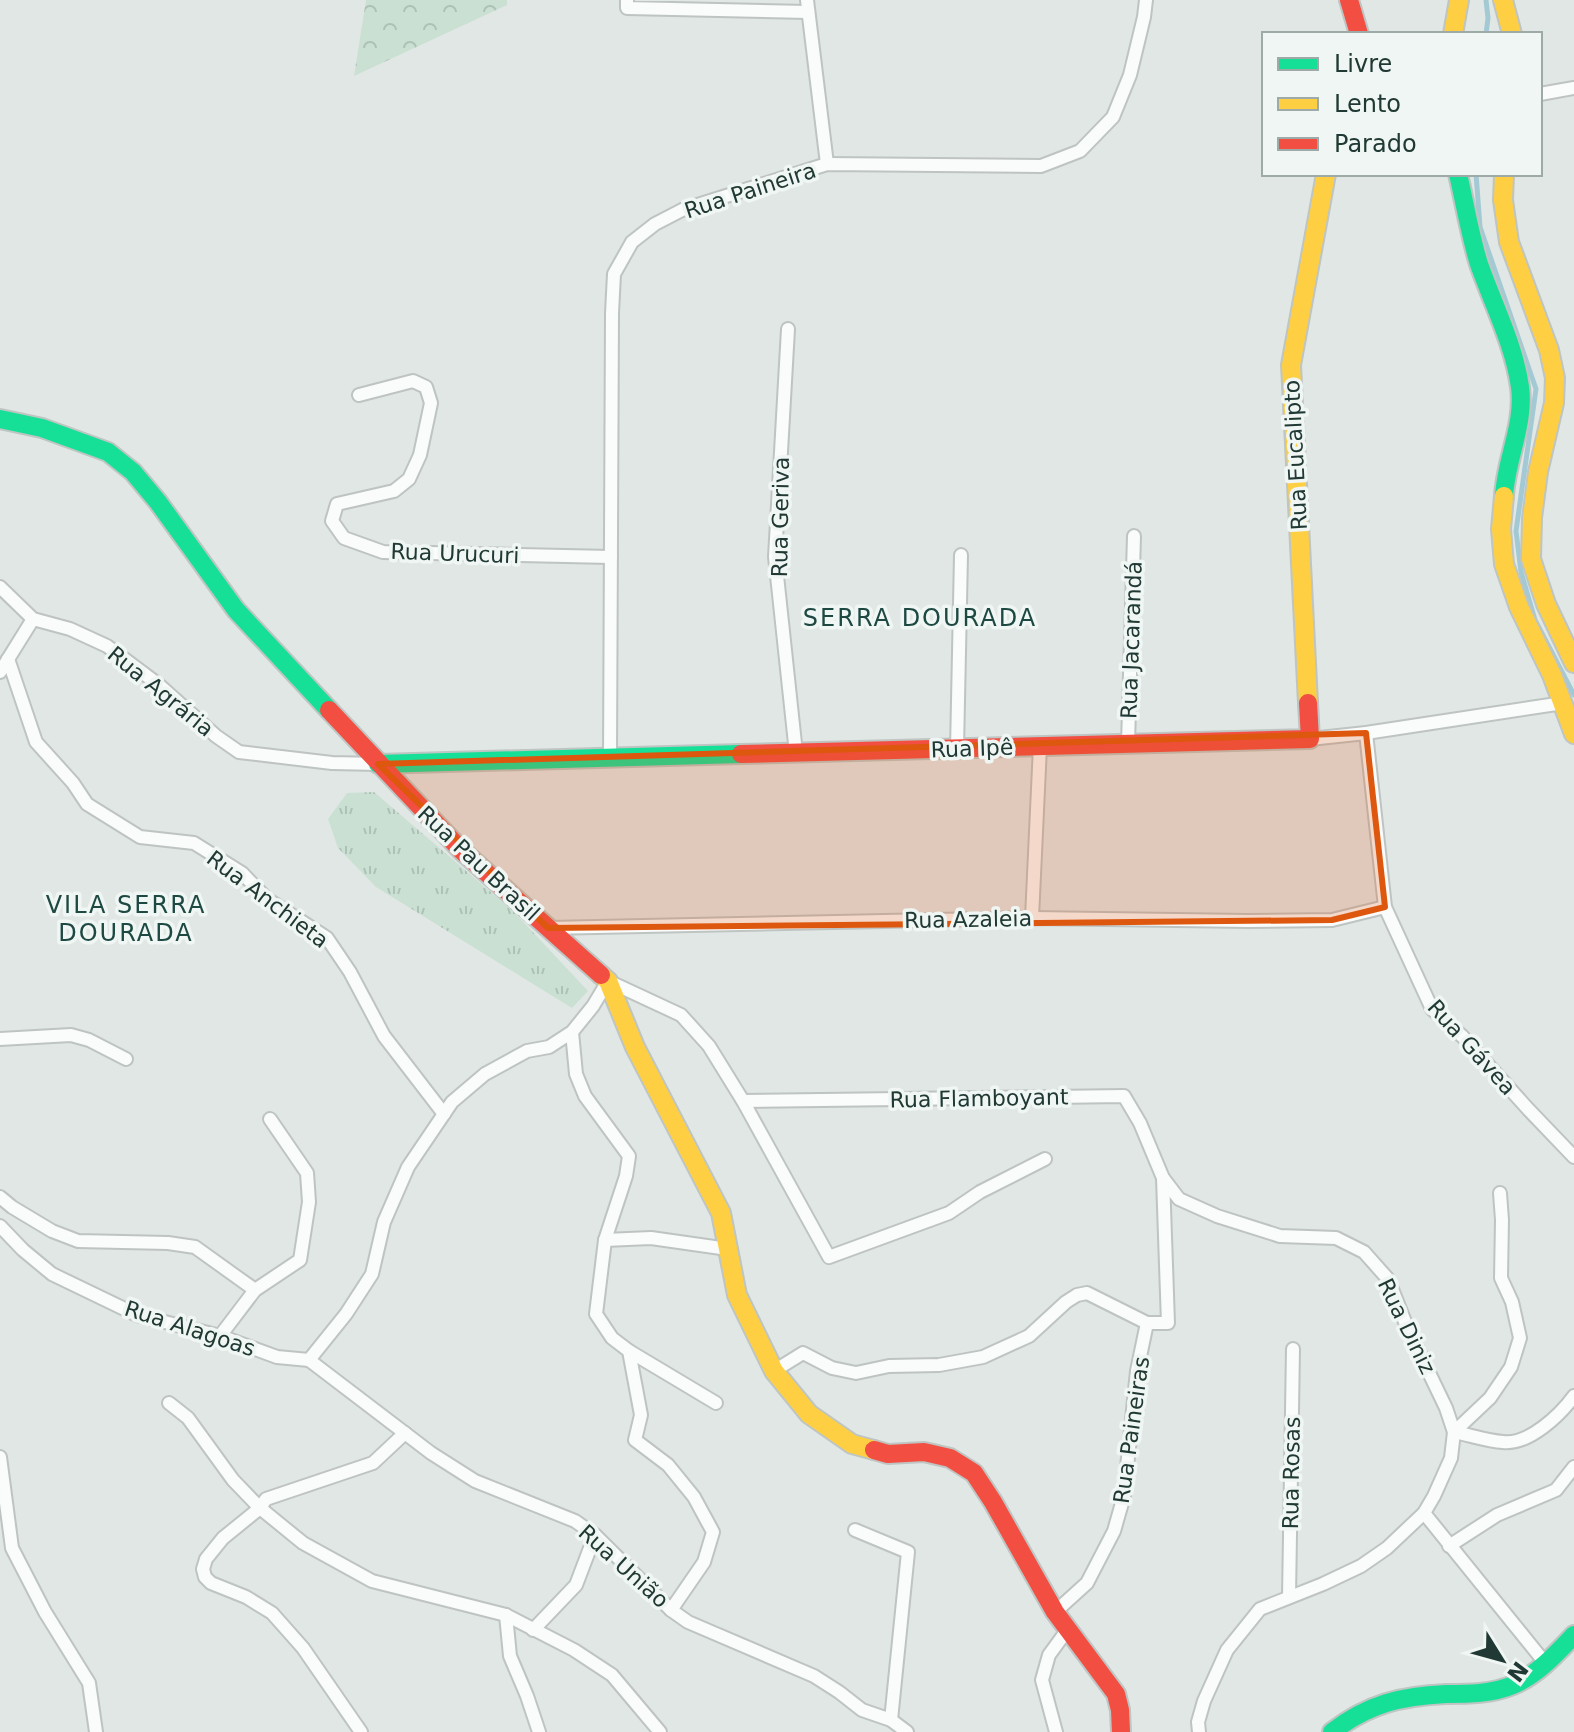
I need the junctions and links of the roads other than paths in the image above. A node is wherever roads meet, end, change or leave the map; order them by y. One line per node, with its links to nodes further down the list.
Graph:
1 (627, 0): 6 (street)
2 (1146, 0): 12 (street, Rua Paineira)
3 (1349, 0): 7 (street)
4 (1459, 0): 8 (street)
5 (1503, 0): 9 (street)
6 (807, 6): 12 (street)
7 (1359, 32)
8 (1453, 32)
9 (1511, 32)
10 (1574, 88): 11 (street)
11 (1542, 94)
12 (827, 164): 21 (street, Rua Paineira)
13 (1326, 176): 30 (street, Rua Eucalipto)
14 (1458, 176): 27 (street)
15 (1504, 176): 25 (street)
16 (788, 329): 34 (street, Rua Geriva)
17 (359, 395): 21 (street, Rua Urucuri)
18 (0, 419): 36 (street, Rua Pau Brasil)
19 (1134, 536): 31 (street, Rua Jacarandá)
20 (961, 555): 33 (street)
21 (611, 557): 35 (street, Rua Paineira)
22 (0, 587): 23 (street, Rua Agrária)
23 (33, 619): 24 (street); 36 (street, Rua Agrária)
24 (8, 659): 26 (street); 45 (street, Rua Anchieta)
25 (1574, 663)
26 (0, 672)
27 (1563, 703): 28 (street, Rua Ipê); 29 (street)
28 (1366, 733): 30 (street, Rua Ipê); 37 (street, Rua Gávea)
29 (1574, 734)
30 (1310, 739): 31 (street, Rua Ipê)
31 (1128, 744): 32 (street, Rua Ipê)
32 (1040, 746): 33 (street, Rua Ipê); 38 (street)
33 (957, 749): 34 (street, Rua Ipê)
34 (796, 753): 35 (street, Rua Ipê)
35 (610, 758): 36 (street, Rua Ipê)
36 (378, 764): 39 (street, Rua Pau Brasil)
37 (1385, 907): 38 (street, Rua Azaleia); 47 (street, Rua Gávea)
38 (1032, 918): 39 (street, Rua Azaleia)
39 (548, 928): 40 (street, Rua Pau Brasil)
40 (608, 981): 41 (street); 44 (street, Rua Pau Brasil); 54 (street)
41 (572, 1032): 45 (street); 53 (street)
42 (0, 1039): 43 (street)
43 (126, 1059)
44 (743, 1101): 48 (street, Rua Pau Brasil); 49 (street, Rua Flamboyant)
45 (444, 1114): 60 (street)
46 (270, 1119): 55 (street)
47 (1574, 1157)
48 (1045, 1159)
49 (1163, 1178): 56 (street); 65 (street, Rua Diniz)
50 (1500, 1193): 65 (street)
51 (0, 1197): 55 (street)
52 (0, 1226): 57 (street, Rua Alagoas)
53 (605, 1240): 54 (street); 59 (street)
54 (728, 1249): 61 (street)
55 (255, 1290): 57 (street)
56 (1147, 1323): 61 (street); 76 (street, Rua Paineiras)
57 (220, 1336): 60 (street, Rua Alagoas)
58 (1293, 1349): 74 (street, Rua Rosas)
59 (629, 1351): 64 (street); 75 (street)
60 (309, 1360): 66 (street, Rua União)
61 (774, 1371): 76 (street)
62 (1574, 1396): 65 (street)
63 (169, 1403): 69 (street)
64 (716, 1403)
65 (1454, 1432): 70 (street)
66 (405, 1433): 69 (street); 72 (street, Rua União)
67 (0, 1457): 84 (street)
68 (1574, 1467): 73 (street)
69 (260, 1508): 77 (street); 85 (street)
70 (1424, 1513): 73 (street); 74 (street)
71 (855, 1530): 82 (street)
72 (595, 1535): 75 (street, Rua União); 79 (street)
73 (1449, 1546): 81 (street)
74 (1289, 1597): 90 (street)
75 (671, 1610): 82 (street, Rua União)
76 (1055, 1612): 78 (street)
77 (506, 1615): 79 (street); 86 (street)
78 (1068, 1629): 83 (street); 89 (street)
79 (533, 1630): 87 (street)
80 (1574, 1635): 81 (street)
81 (1546, 1664): 91 (street)
82 (891, 1720): 88 (street, Rua União)
83 (1118, 1729)
84 (96, 1732)
85 (361, 1732)
86 (539, 1732)
87 (660, 1732)
88 (907, 1732)
89 (1056, 1732)
90 (1199, 1732)
91 (1332, 1732)

